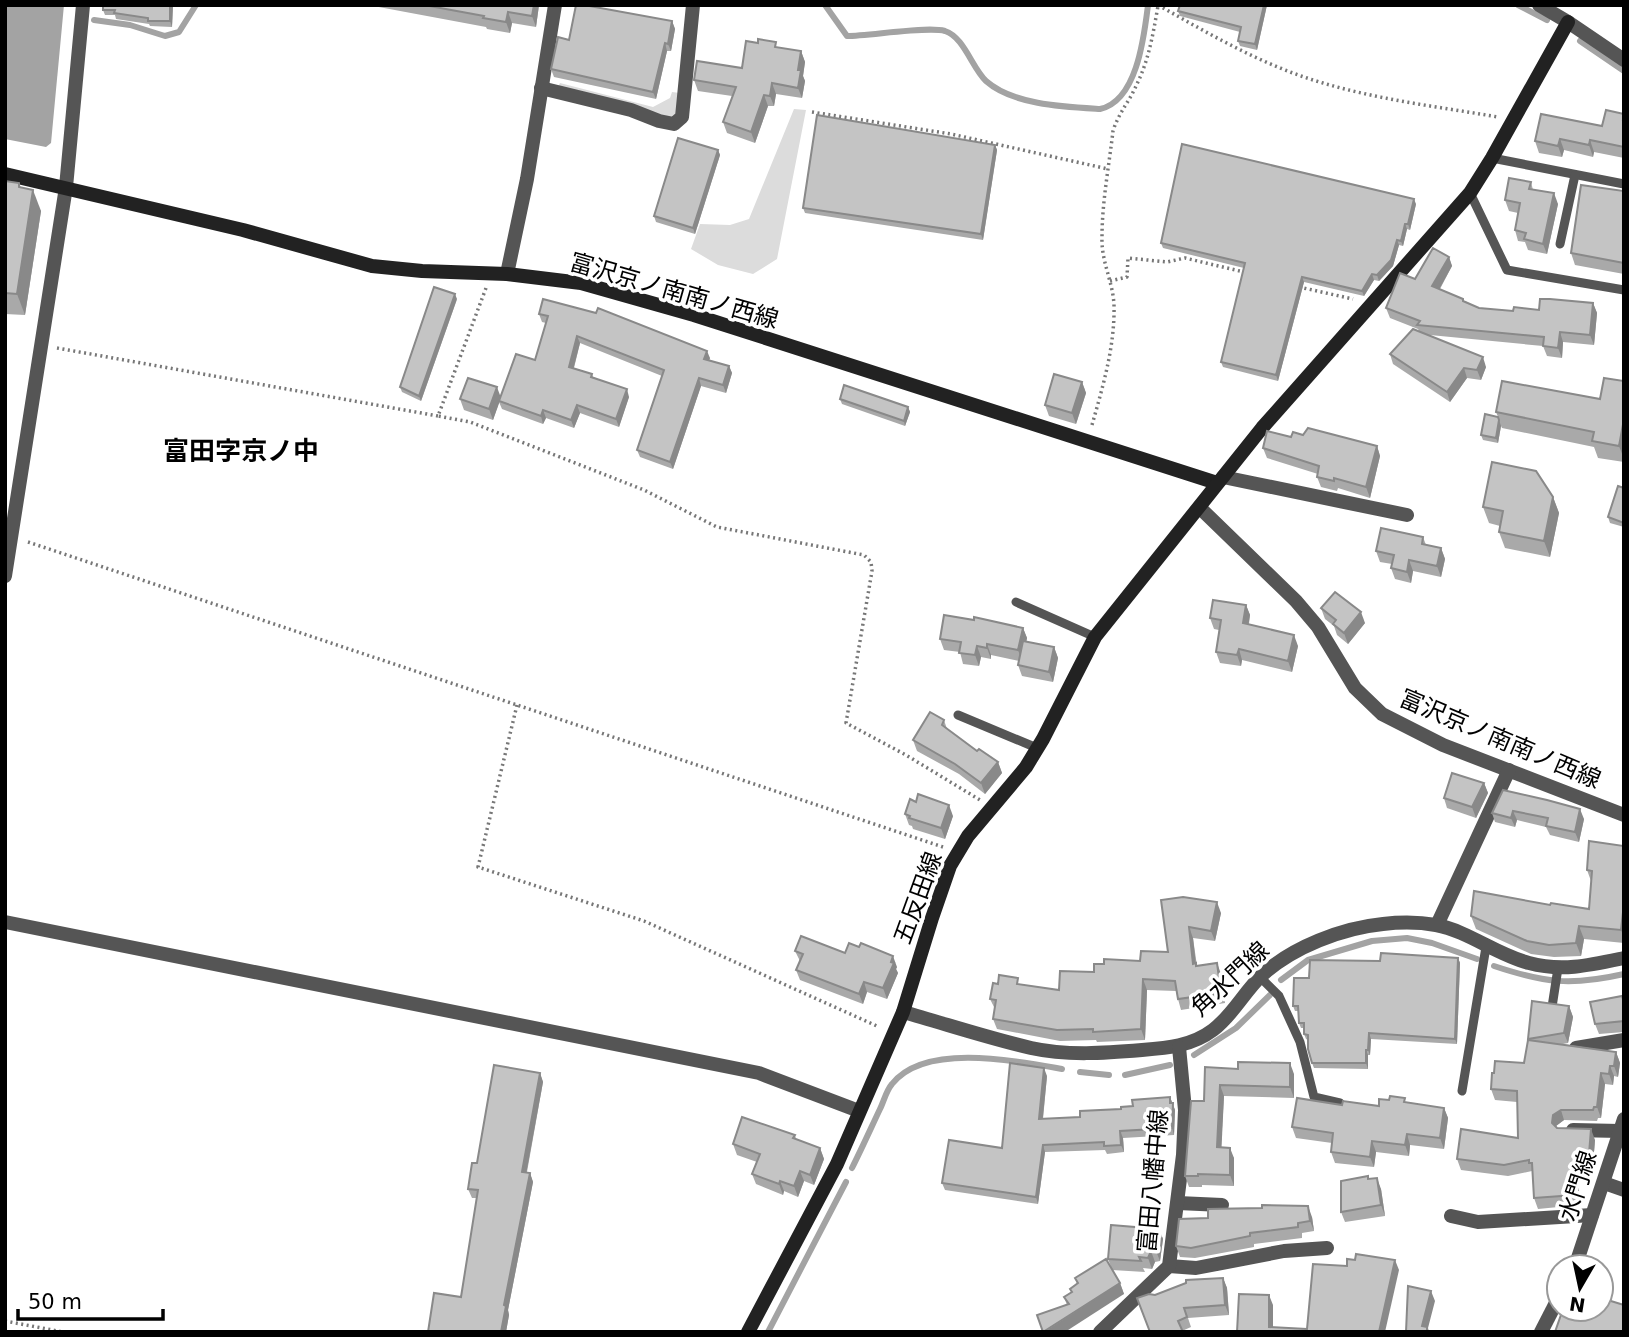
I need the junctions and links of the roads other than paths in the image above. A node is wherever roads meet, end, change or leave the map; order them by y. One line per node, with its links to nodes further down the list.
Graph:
1 (83, 5): 12 (street)
2 (555, 5): 7 (street)
3 (693, 5): 7 (street)
4 (1539, 5): 5 (street)
5 (1568, 22): 6 (street); 8 (street, 五反田線)
6 (1624, 60)
7 (541, 88): 15 (street)
8 (1492, 158): 10 (lane); 13 (street, 五反田線)
9 (5, 174): 12 (street, 富沢京ノ南南ノ西線)
10 (1575, 175): 11 (lane); 14 (lane)
11 (1624, 184)
12 (66, 187): 15 (street, 富沢京ノ南南ノ西線); 18 (street)
13 (1470, 193): 16 (lane); 17 (street, 五反田線)
14 (1560, 244)
15 (507, 274): 17 (street, 富沢京ノ南南ノ西線)
16 (1624, 290)
17 (1220, 480): 19 (street, 五反田線); 20 (street)
18 (12, 500): 21 (street)
19 (1200, 508): 23 (street, 五反田線); 26 (street, 富沢京ノ南南ノ西線)
20 (1407, 515)
21 (5, 576)
22 (1016, 602): 23 (lane)
23 (1096, 637): 25 (street, 五反田線)
24 (958, 715): 25 (lane)
25 (1037, 748): 35 (street, 五反田線)
26 (1509, 770): 27 (street, 富沢京ノ南南ノ西線); 29 (street)
27 (1624, 815)
28 (5, 922): 41 (street)
29 (1437, 925): 30 (street, 角水門線); 33 (street, 角水門線)
30 (1486, 947): 32 (street, 角水門線); 39 (lane)
31 (1624, 958): 32 (street, 角水門線)
32 (1557, 971): 34 (lane)
33 (1260, 977): 37 (street, 角水門線); 40 (lane)
34 (1552, 1007)
35 (903, 1012): 37 (street, 角水門線); 41 (street, 五反田線)
36 (1624, 1041): 38 (street)
37 (1179, 1047): 46 (street, 富田八幡中線)
38 (1576, 1048)
39 (1462, 1091)
40 (1340, 1103)
41 (859, 1111): 53 (street, 五反田線)
42 (1622, 1125): 43 (street); 44 (street, 水門線)
43 (1565, 1129)
44 (1604, 1183): 45 (street); 48 (street, 水門線)
45 (1624, 1190)
46 (1178, 1203): 47 (street); 52 (street, 富田八幡中線)
47 (1222, 1205)
48 (1592, 1215): 49 (street); 51 (street, 水門線)
49 (1451, 1216)
50 (1327, 1248): 52 (street)
51 (1580, 1253)
52 (1169, 1266): 54 (street, 富田八幡中線)
53 (748, 1332)
54 (1100, 1332)

